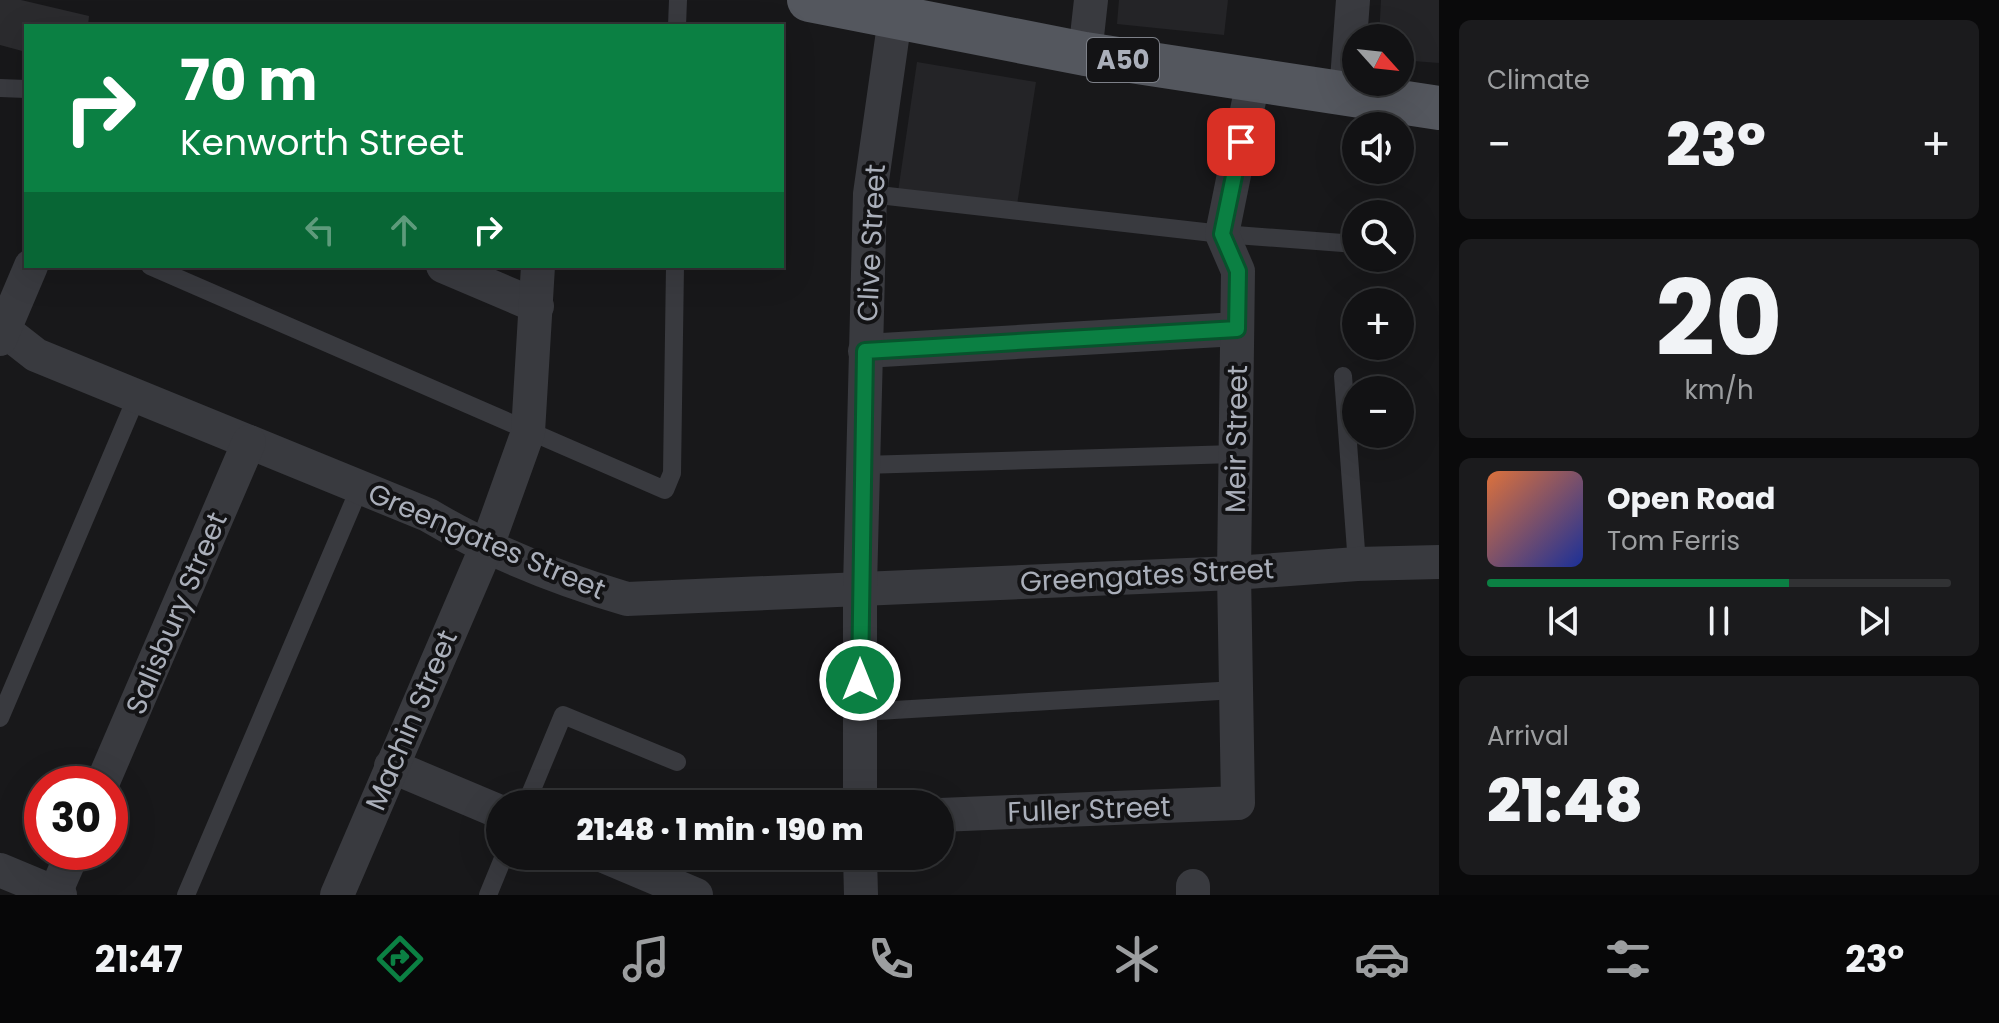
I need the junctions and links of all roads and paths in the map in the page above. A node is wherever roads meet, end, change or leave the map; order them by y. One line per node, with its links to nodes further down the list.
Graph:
1 (678, 0): 6 (lane)
2 (809, 0): 5 (main road, A50)
3 (1091, 0): 8 (street)
4 (1353, 0): 7 (street)
5 (895, 18): 8 (main road, A50); 15 (street, Clive Street)
6 (677, 24)
7 (1351, 24)
8 (1085, 54): 9 (main road, A50)
9 (1253, 81): 12 (main road, A50); 16 (street)
10 (0, 88): 11 (lane)
11 (24, 89)
12 (1342, 92)
13 (1365, 96): 14 (main road, A50)
14 (1439, 108)
15 (870, 194): 16 (lane); 26 (street, Clive Street)
16 (1222, 234): 17 (lane); 24 (street, Meir Street)
17 (1342, 243)
18 (30, 268): 25 (street)
19 (155, 268): 28 (lane)
20 (448, 268): 23 (street)
21 (538, 268): 23 (street, Machin Street)
22 (675, 268): 28 (lane)
23 (537, 306): 28 (street, Machin Street)
24 (1237, 329): 26 (street); 31 (street, Meir Street)
25 (1, 333): 27 (street, Greengates Street)
26 (865, 351): 32 (street, Clive Street)
27 (137, 396): 29 (street, Greengates Street); 41 (lane)
28 (528, 432): 34 (street, Machin Street)
29 (249, 442): 33 (street, Greengates Street); 43 (street, Salisbury Street)
30 (1348, 448): 36 (lane)
31 (1235, 454): 32 (lane); 37 (street, Meir Street)
32 (862, 465): 38 (street, Clive Street)
33 (360, 487): 34 (street, Greengates Street); 56 (lane)
34 (487, 546): 38 (street, Greengates Street); 44 (street, Machin Street)
35 (1439, 562): 36 (street, Greengates Street)
36 (1357, 564): 37 (street, Greengates Street)
37 (1234, 573): 38 (street, Greengates Street); 39 (street, Meir Street)
38 (860, 587): 40 (street, Clive Street)
39 (1236, 690): 40 (lane); 47 (street, Meir Street)
40 (860, 712): 46 (street, Clive Street)
41 (0, 718)
42 (677, 762): 45 (lane)
43 (110, 766)
44 (391, 766): 48 (street); 57 (street, Machin Street)
45 (532, 790)
46 (860, 790)
47 (1238, 803): 49 (street, Fuller Street)
48 (486, 806)
49 (954, 814)
50 (0, 870): 55 (street)
51 (67, 870): 55 (street)
52 (498, 870): 58 (lane)
53 (637, 870): 59 (street)
54 (860, 870): 60 (street)
55 (58, 894)
56 (186, 895)
57 (337, 895)
58 (488, 895)
59 (696, 895)
60 (861, 895)

